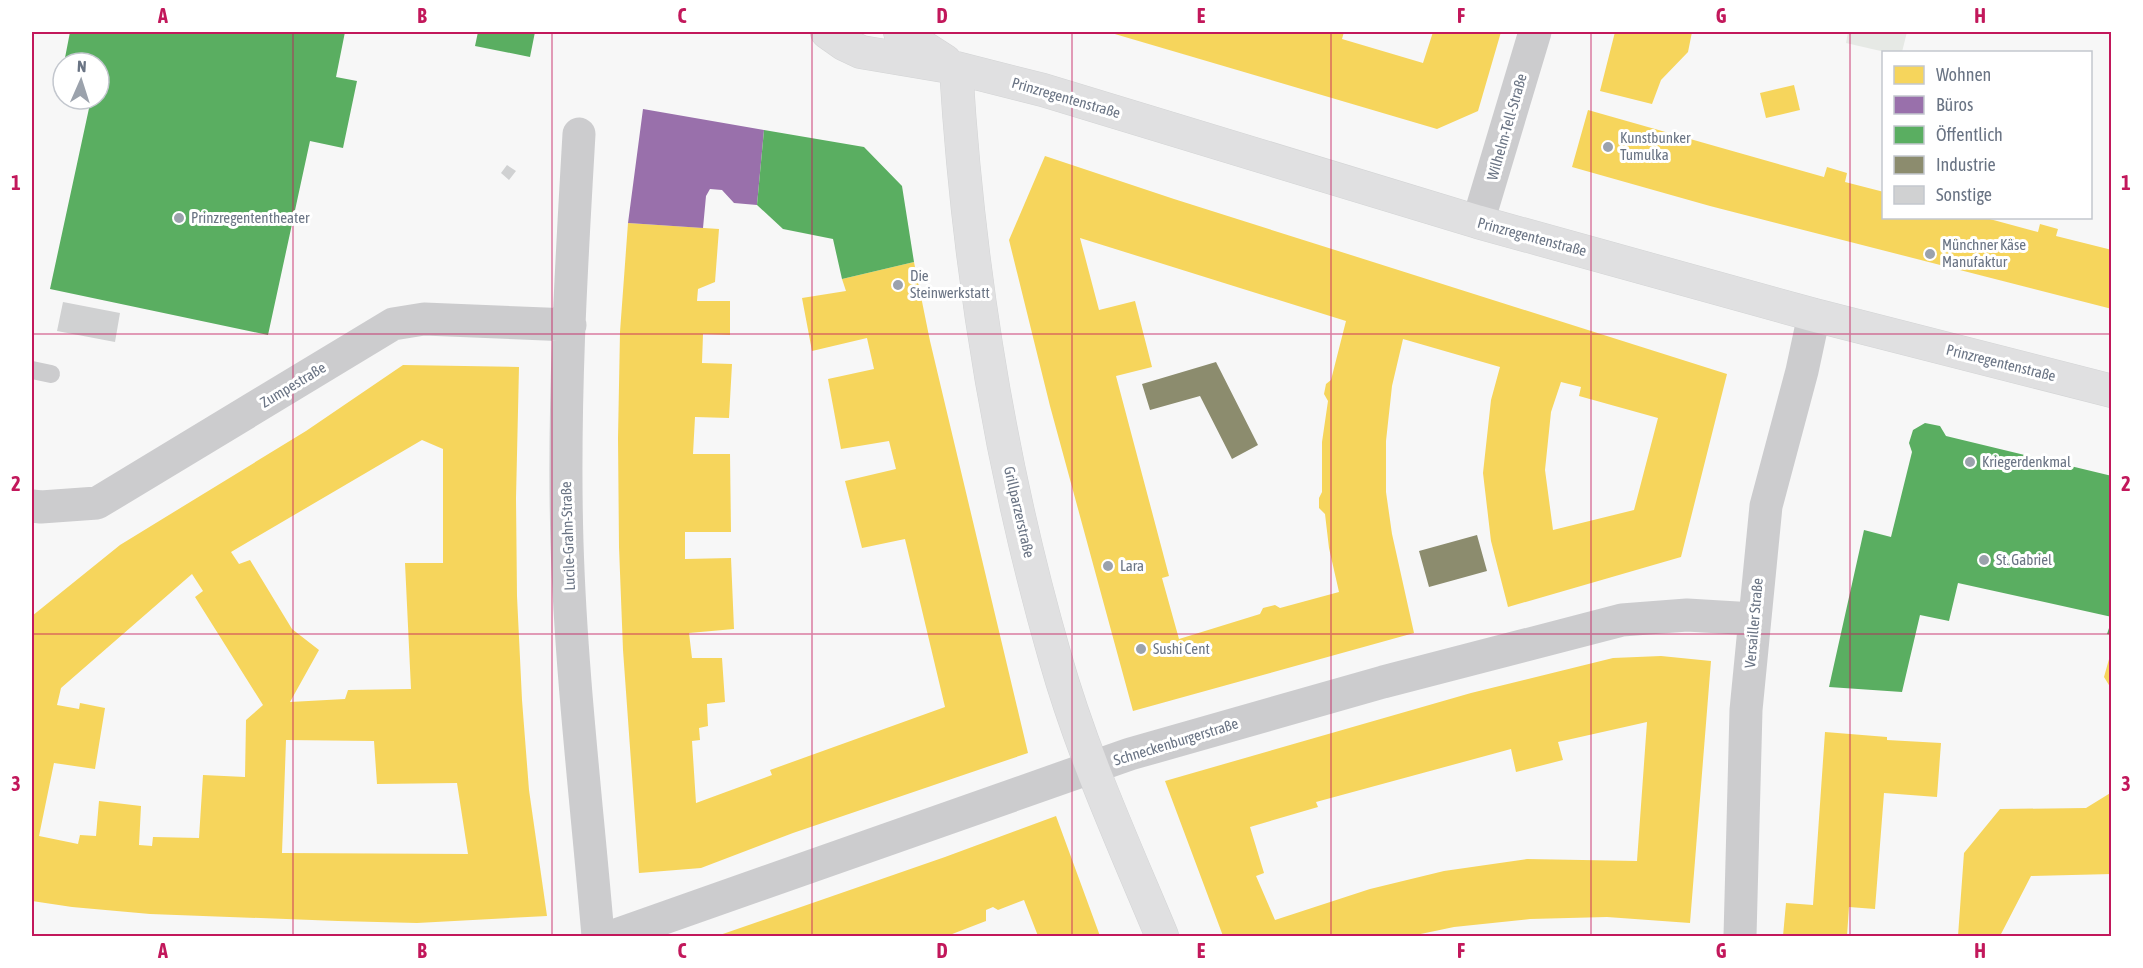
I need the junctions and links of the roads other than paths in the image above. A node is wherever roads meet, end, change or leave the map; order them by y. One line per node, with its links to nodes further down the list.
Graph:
1 (827, 32): 4 (main road, Prinzregentenstraße)
2 (900, 32): 4 (main road, Prinzregentenstraße)
3 (1535, 32): 6 (street, Wilhelm-Tell-Straße)
4 (956, 68): 6 (main road, Prinzregentenstraße); 14 (main road, Grillparzerstraße)
5 (579, 134): 8 (street, Lucile-Grahn-Straße)
6 (1478, 222): 7 (main road, Prinzregentenstraße)
7 (1814, 315): 11 (main road, Prinzregentenstraße); 13 (street, Versailler Straße)
8 (570, 325): 12 (street, Zumpestraße); 15 (street, Lucile-Grahn-Straße)
9 (32, 370): 10 (lane)
10 (51, 374)
11 (2112, 391)
12 (32, 506)
13 (1754, 620): 14 (street, Schneckenburgerstraße); 18 (street, Versailler Straße)
14 (1092, 768): 16 (street, Schneckenburgerstraße); 17 (main road, Grillparzerstraße)
15 (598, 936)
16 (613, 936)
17 (1162, 936)
18 (1740, 936)

